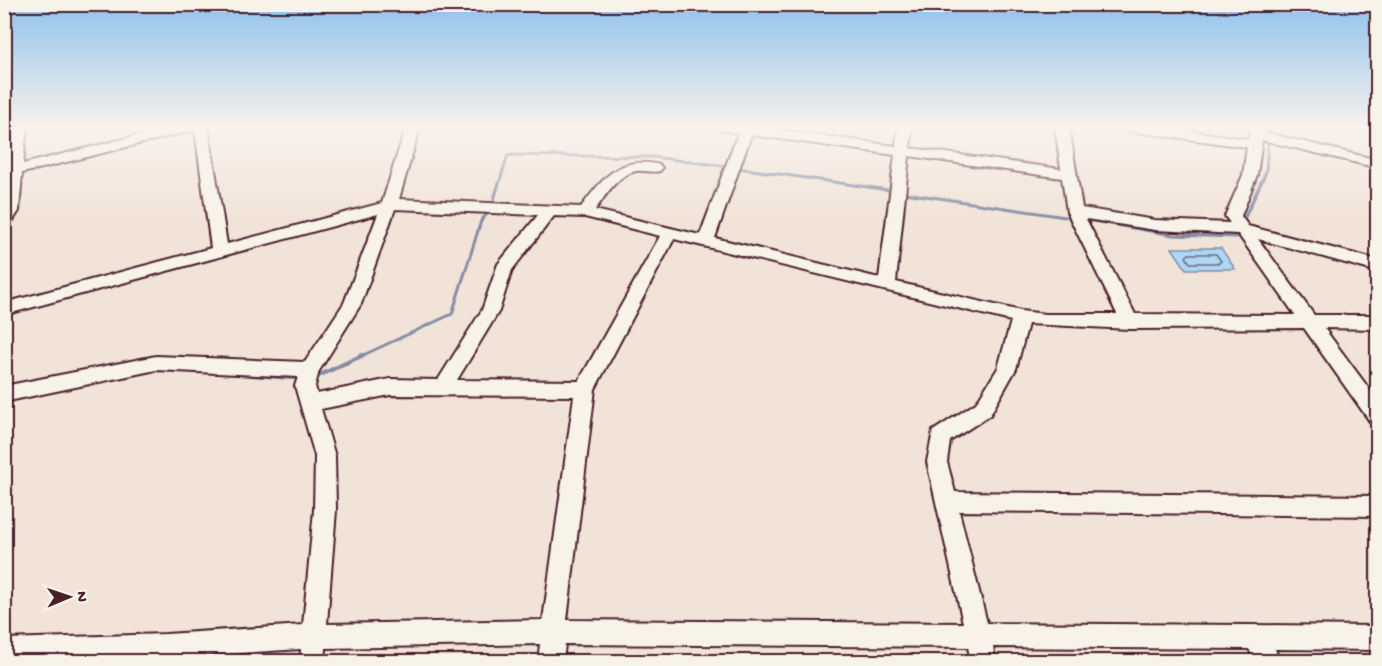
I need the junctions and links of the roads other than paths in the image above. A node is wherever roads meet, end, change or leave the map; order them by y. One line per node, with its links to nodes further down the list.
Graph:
1 (66, 158): 12 (street)
2 (206, 158): 22 (street)
3 (404, 158): 14 (street)
4 (736, 158): 21 (street)
5 (902, 158): 24 (street)
6 (949, 158): 13 (street)
7 (1066, 158): 13 (street)
8 (1253, 158): 19 (street)
9 (1352, 158): 10 (street)
10 (1377, 164)
11 (655, 168): 16 (street)
12 (10, 172): 18 (street)
13 (1068, 174): 17 (street)
14 (389, 206): 15 (street); 22 (street); 30 (street)
15 (549, 210): 16 (street); 31 (street)
16 (585, 212): 20 (street)
17 (1075, 212): 19 (street); 28 (street)
18 (4, 221)
19 (1241, 229): 23 (street); 27 (street)
20 (670, 232): 21 (street); 32 (street)
21 (706, 241): 24 (street)
22 (220, 251): 25 (street)
23 (1377, 266)
24 (888, 286): 26 (street)
25 (4, 309)
26 (1021, 317): 28 (street); 36 (street)
27 (1308, 321): 28 (street); 29 (street); 35 (street)
28 (1130, 322)
29 (1377, 322)
30 (310, 370): 33 (street); 34 (street)
31 (444, 386): 32 (street); 34 (street)
32 (585, 388): 38 (street)
33 (4, 394)
34 (310, 403): 39 (street)
35 (1377, 417)
36 (946, 501): 37 (street); 40 (street)
37 (1377, 506)
38 (553, 632): 39 (street); 40 (street); 45 (street)
39 (314, 636): 43 (street); 44 (street)
40 (978, 636): 41 (street); 46 (street)
41 (1256, 637): 42 (street); 47 (street)
42 (1377, 638)
43 (4, 651)
44 (312, 662)
45 (550, 662)
46 (984, 662)
47 (1268, 662)

